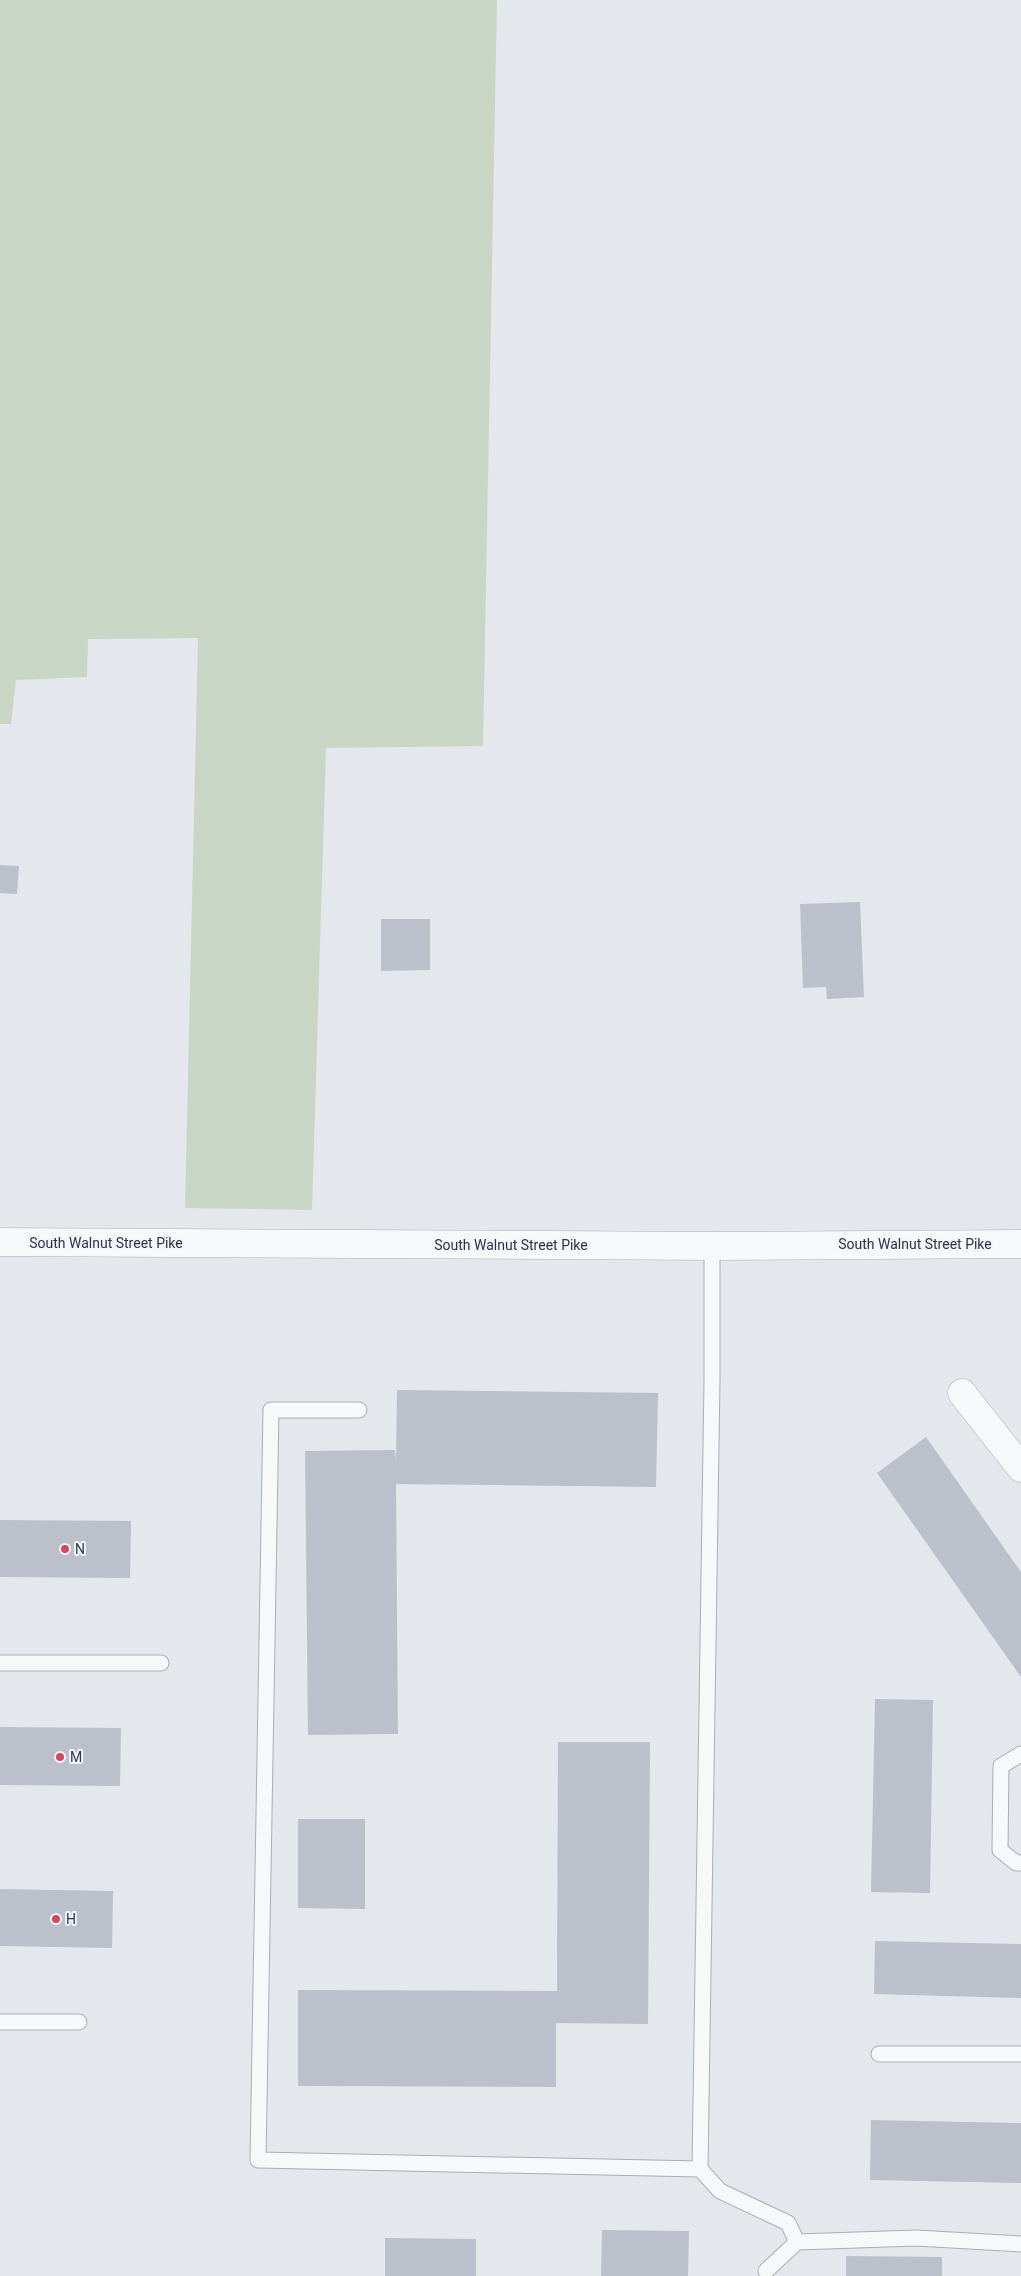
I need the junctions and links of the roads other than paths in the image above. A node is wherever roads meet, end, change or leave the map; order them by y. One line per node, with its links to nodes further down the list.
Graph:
1 (0, 1242): 3 (street, South Walnut Street Pike)
2 (1021, 1244): 3 (street, South Walnut Street Pike)
3 (712, 1246): 15 (lane)
4 (962, 1393): 6 (street)
5 (359, 1410): 15 (lane)
6 (1021, 1468)
7 (0, 1662): 8 (lane)
8 (161, 1663)
9 (1021, 1754): 10 (lane)
10 (1021, 1863)
11 (0, 2022): 12 (lane)
12 (79, 2022)
13 (879, 2054): 14 (lane)
14 (1021, 2054)
15 (700, 2169): 16 (lane)
16 (797, 2242): 17 (lane); 18 (lane)
17 (1021, 2244)
18 (766, 2271)

